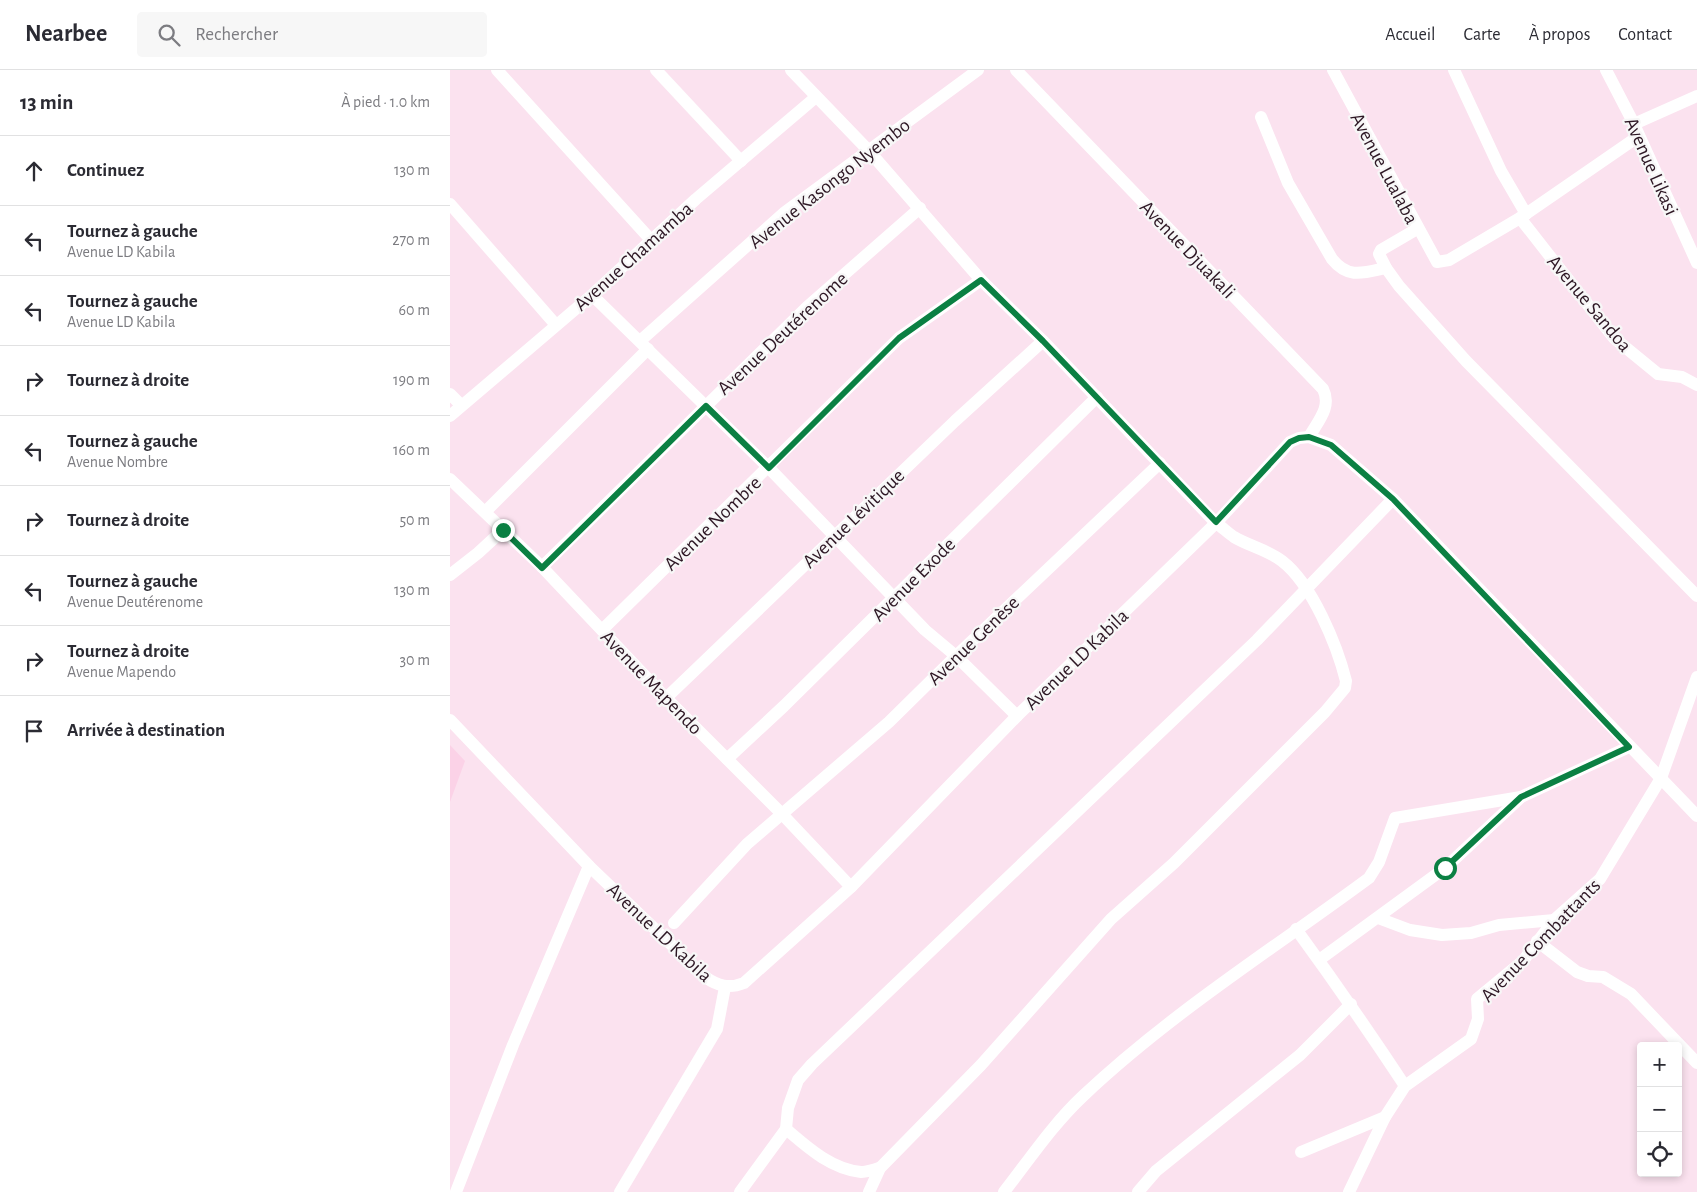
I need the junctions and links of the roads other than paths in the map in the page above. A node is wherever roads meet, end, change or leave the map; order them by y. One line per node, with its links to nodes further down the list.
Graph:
1 (497, 70): 19 (street)
2 (656, 70): 14 (street)
3 (791, 70): 10 (street)
4 (978, 70): 13 (street, Avenue Kasongo Nyembo)
5 (1016, 70): 33 (street, Avenue Djuakali)
6 (1333, 70): 18 (street, Avenue Lualaba)
7 (1454, 70): 17 (street, Avenue Sandoa)
8 (1606, 70): 12 (street, Avenue Likasi)
9 (1697, 96): 12 (street)
10 (816, 97): 13 (street); 14 (street, Avenue Chamamba)
11 (1261, 117): 21 (street)
12 (1636, 130): 17 (street); 20 (street, Avenue Likasi)
13 (869, 151): 16 (street); 26 (street, Avenue Kasongo Nyembo)
14 (741, 161): 19 (street, Avenue Chamamba)
15 (450, 204): 24 (street)
16 (920, 208): 22 (street); 31 (street, Avenue Deutérenome)
17 (1523, 216): 18 (street, Avenue Lualaba); 27 (street, Avenue Sandoa)
18 (1417, 229): 21 (street)
19 (651, 240): 23 (street, Avenue Chamamba)
20 (1697, 263)
21 (1386, 268): 45 (street)
22 (981, 280): 25 (street); 35 (street, Avenue Nombre)
23 (592, 295): 24 (street, Avenue Chamamba); 26 (street)
24 (556, 325): 30 (street, Avenue Chamamba)
25 (1043, 341): 29 (street); 41 (street, Avenue Lévitique)
26 (644, 345): 31 (street); 38 (street, Avenue Kasongo Nyembo)
27 (1697, 385)
28 (450, 394): 30 (street)
29 (1097, 396): 34 (street); 46 (street, Avenue Exode)
30 (461, 405): 32 (street, Avenue Chamamba)
31 (706, 406): 35 (street); 42 (street, Avenue Deutérenome)
32 (450, 416)
33 (1309, 437): 37 (street); 39 (street, Avenue LD Kabila)
34 (1160, 463): 39 (street); 48 (street, Avenue Genèse)
35 (769, 468): 41 (street); 47 (street, Avenue Nombre)
36 (450, 479): 38 (street, Avenue Mapendo)
37 (1393, 499): 44 (street); 53 (street)
38 (486, 512): 40 (street, Avenue Mapendo)
39 (1216, 522): 44 (street); 51 (street, Avenue LD Kabila)
40 (503, 530): 42 (street, Avenue Mapendo); 43 (street)
41 (834, 535): 46 (street); 50 (street, Avenue Lévitique)
42 (542, 568): 47 (street, Avenue Mapendo)
43 (450, 575)
44 (1305, 590): 72 (street); 74 (street)
45 (1697, 596)
46 (893, 598): 48 (street); 54 (street, Avenue Exode)
47 (602, 630): 50 (street, Avenue Mapendo)
48 (956, 656): 51 (street); 57 (street, Avenue Genèse)
49 (1697, 677): 55 (street, Avenue Combattants)
50 (666, 698): 54 (street, Avenue Mapendo)
51 (1017, 716): 60 (street, Avenue LD Kabila)
52 (450, 720): 59 (street, Avenue LD Kabila)
53 (1629, 747): 55 (street); 56 (street)
54 (727, 759): 57 (street, Avenue Mapendo)
55 (1661, 778): 58 (street); 62 (street, Avenue Combattants)
56 (1521, 797): 61 (street); 64 (street)
57 (782, 814): 60 (street, Avenue Mapendo); 63 (street, Avenue Genèse)
58 (1697, 815)
59 (589, 866): 67 (street, Avenue LD Kabila); 75 (street)
60 (851, 887): 67 (street, Avenue LD Kabila)
61 (1378, 918): 62 (street); 66 (street)
62 (1554, 920): 65 (street, Avenue Combattants)
63 (674, 923)
64 (1296, 929): 66 (street); 79 (street)
65 (1538, 941): 69 (street); 70 (street, Avenue Combattants)
66 (1319, 960): 68 (street)
67 (725, 987): 76 (street)
68 (1351, 1004): 70 (street); 80 (street)
69 (1697, 1063)
70 (1406, 1086): 71 (street, Avenue Combattants)
71 (1385, 1117): 73 (street); 81 (street, Avenue Combattants)
72 (786, 1129): 74 (street); 77 (street)
73 (1300, 1152)
74 (880, 1168): 78 (street)
75 (456, 1192)
76 (620, 1192)
77 (740, 1192)
78 (869, 1192)
79 (1004, 1192)
80 (1138, 1192)
81 (1349, 1192)

